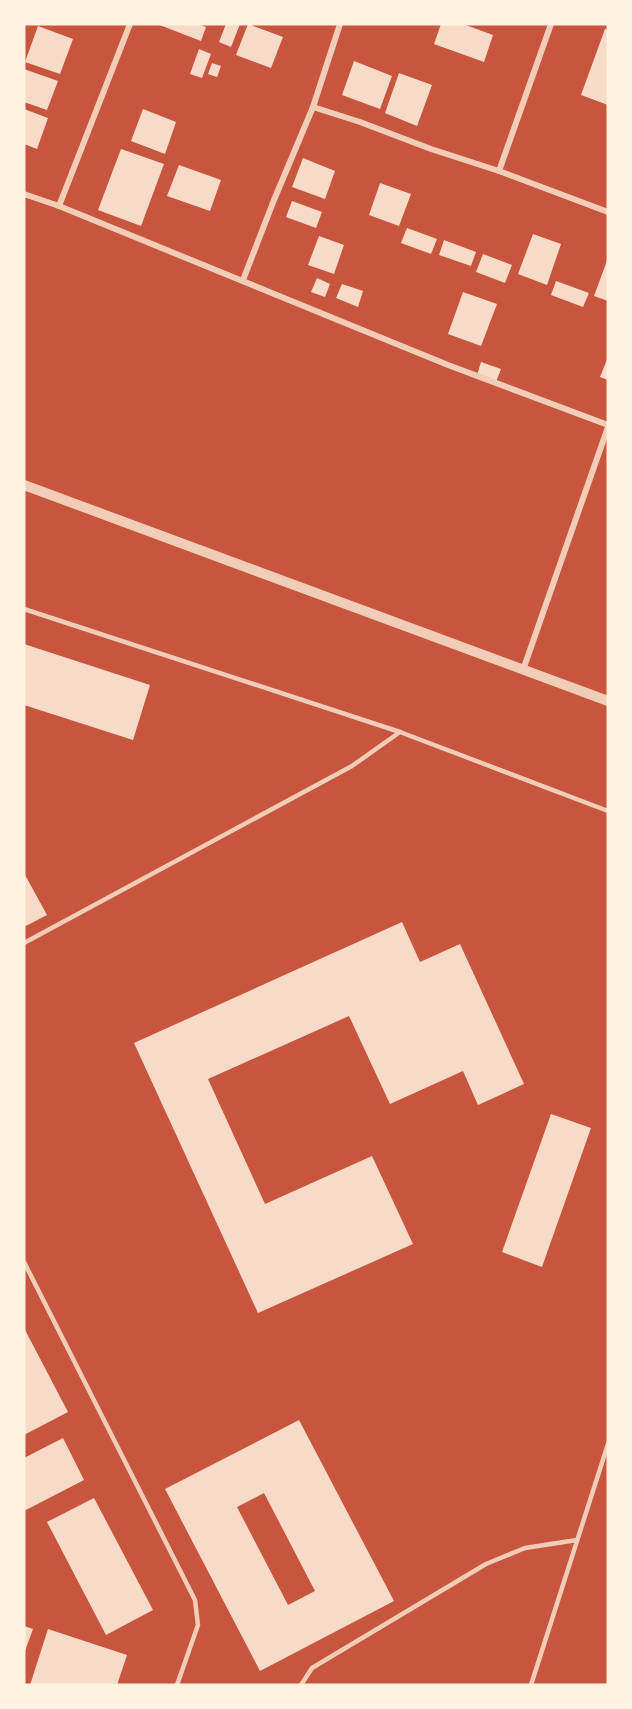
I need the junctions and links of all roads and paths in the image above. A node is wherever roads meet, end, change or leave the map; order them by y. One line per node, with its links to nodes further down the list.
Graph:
1 (130, 24): 7 (street)
2 (340, 24): 4 (street)
3 (551, 24): 5 (street)
4 (313, 107): 5 (street); 9 (street)
5 (499, 171): 8 (street)
6 (24, 194): 7 (street)
7 (59, 206): 9 (street)
8 (608, 212)
9 (243, 280): 10 (street)
10 (608, 426): 13 (street)
11 (24, 485): 13 (street)
12 (24, 609): 15 (lane)
13 (523, 670): 14 (street)
14 (608, 701)
15 (400, 732): 16 (lane); 17 (lane)
16 (608, 811)
17 (24, 944)
18 (24, 1262): 21 (lane)
19 (608, 1444): 20 (lane)
20 (577, 1540): 22 (lane); 23 (lane)
21 (177, 1685)
22 (301, 1685)
23 (531, 1685)

